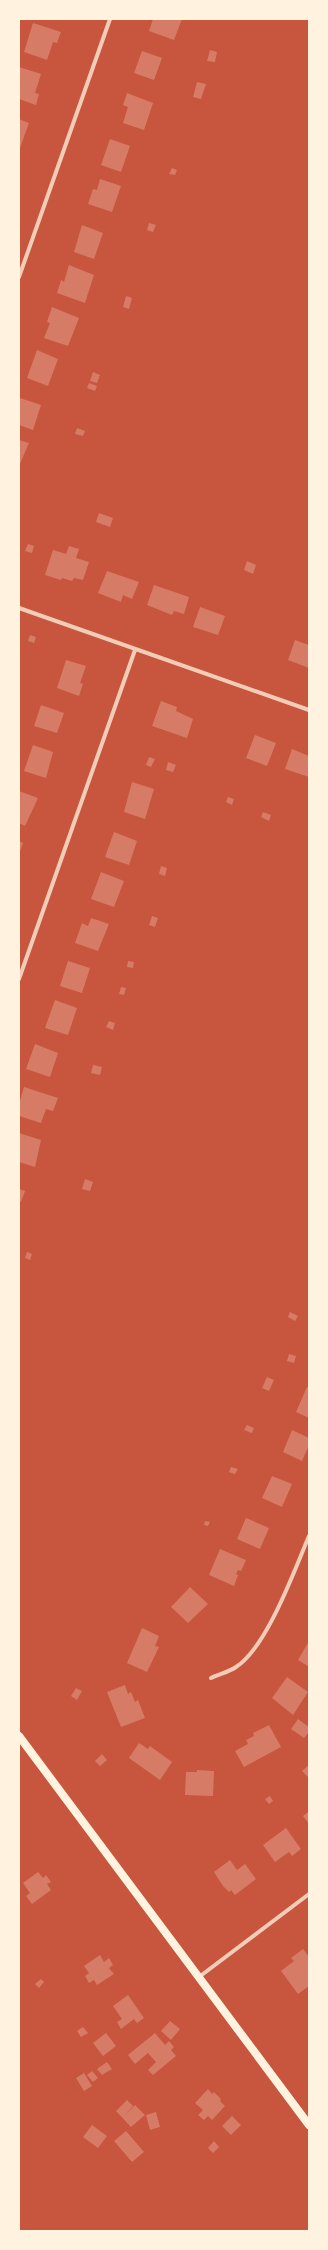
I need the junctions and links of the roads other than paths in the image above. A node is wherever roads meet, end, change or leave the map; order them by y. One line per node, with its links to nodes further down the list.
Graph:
1 (110, 19): 2 (street)
2 (19, 277)
3 (19, 608): 4 (street)
4 (135, 650): 5 (street); 6 (street)
5 (309, 710)
6 (19, 979)
7 (309, 1536): 8 (street)
8 (211, 1678)
9 (19, 1736): 11 (main road)
10 (309, 1894): 11 (street)
11 (199, 1978): 12 (main road)
12 (309, 2125)

